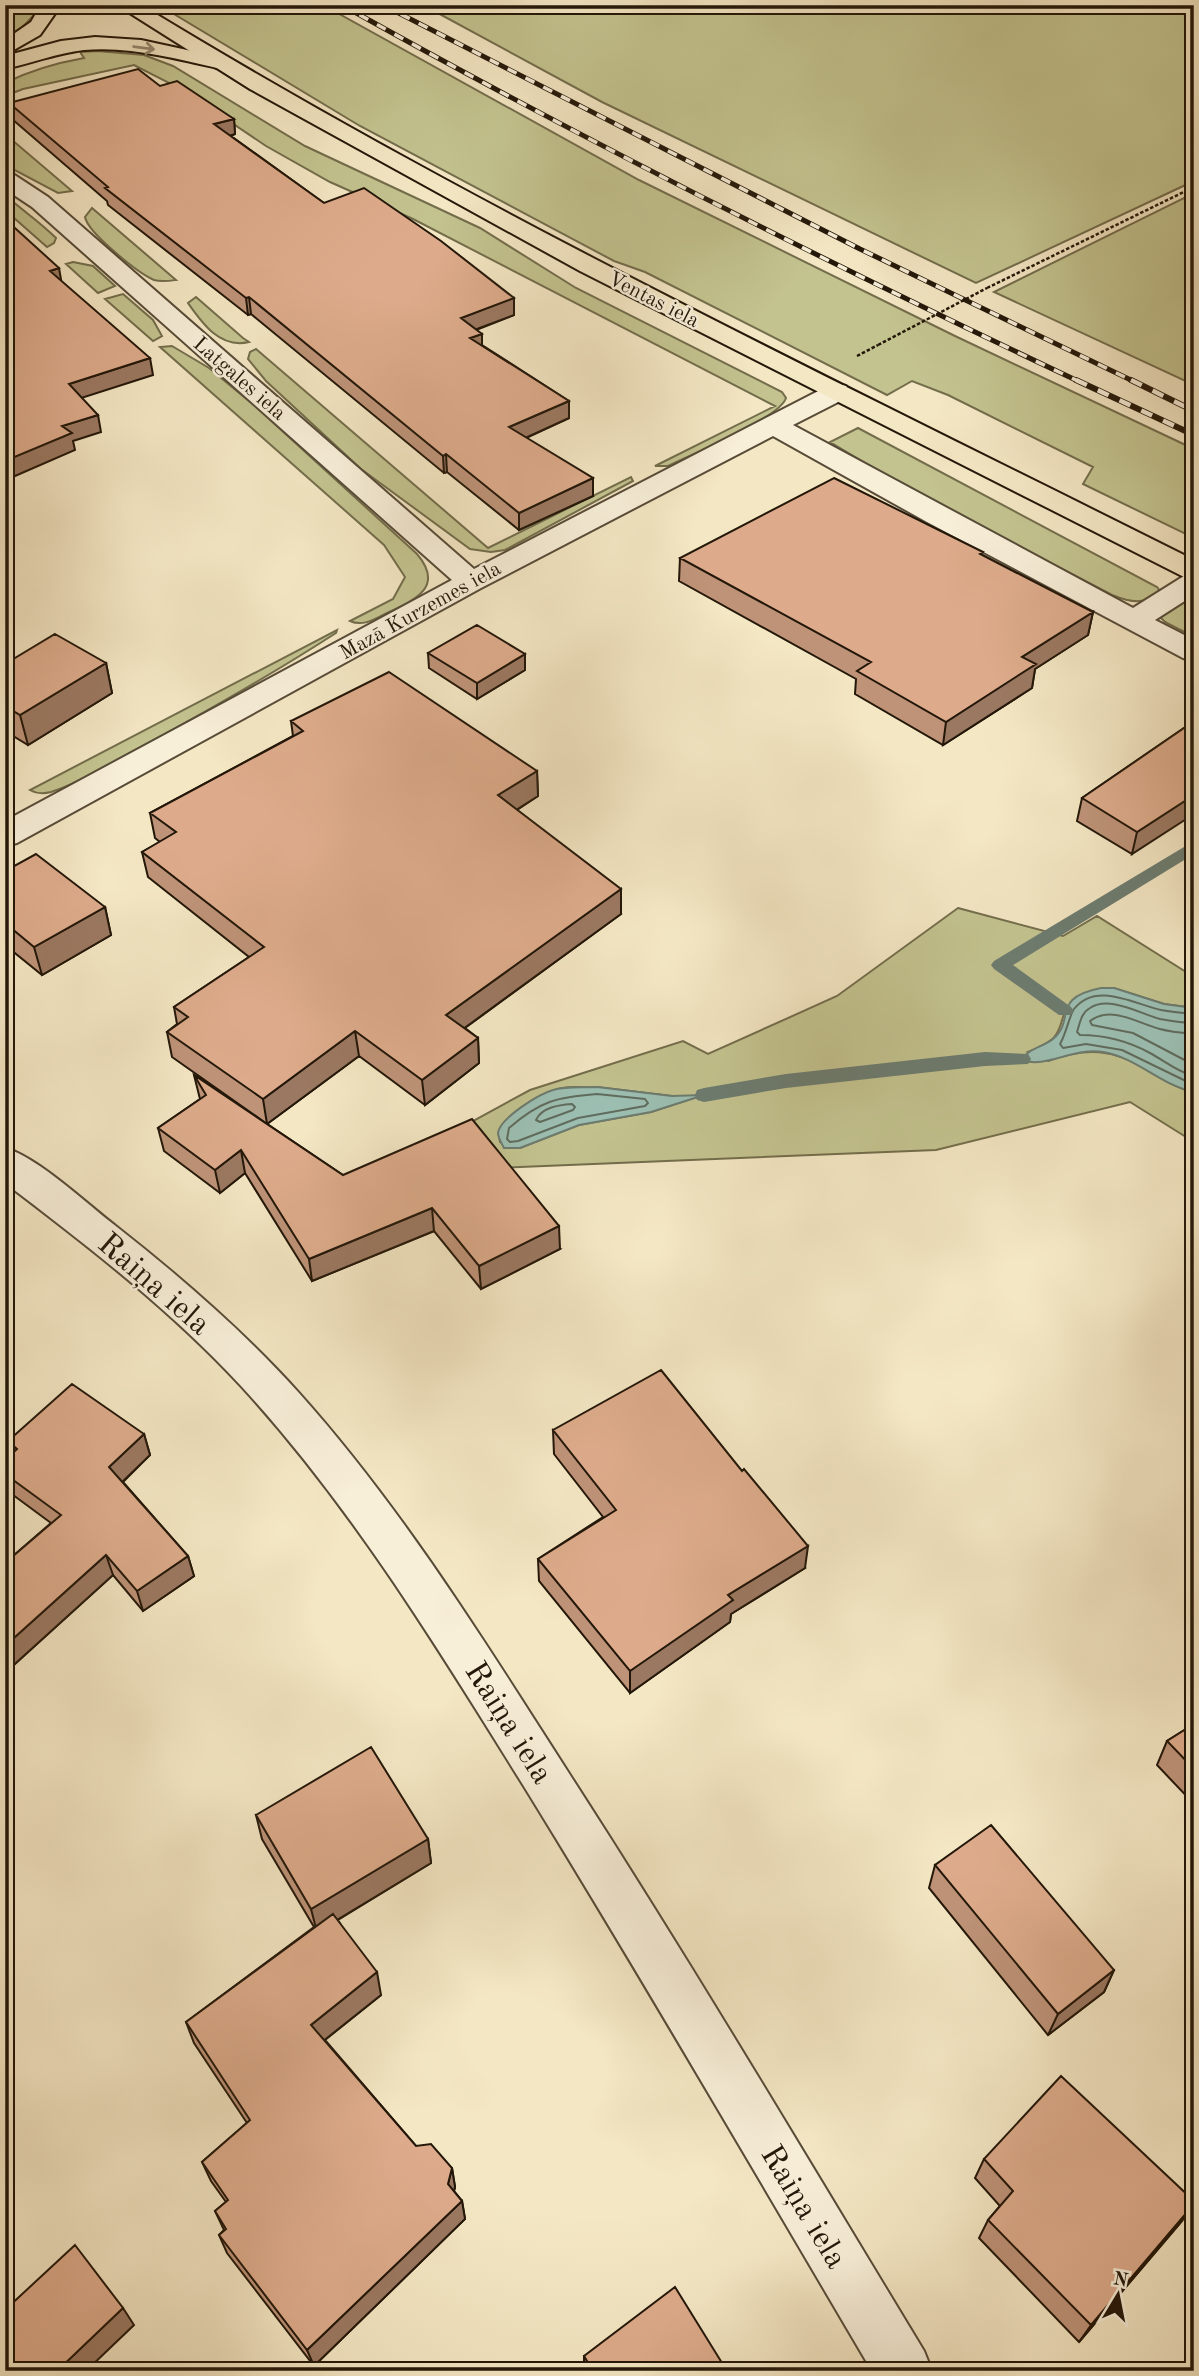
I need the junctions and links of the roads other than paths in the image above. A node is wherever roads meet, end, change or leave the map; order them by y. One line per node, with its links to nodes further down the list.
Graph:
1 (51, 5): 5 (main road)
2 (136, 11): 3 (main road); 6 (main road); 8 (main road, Ventas iela)
3 (108, 20)
4 (59, 27): 5 (main road)
5 (27, 37): 7 (main road)
6 (75, 45): 8 (main road, one-way to 8); 9 (main road)
7 (5, 49)
8 (217, 62): 11 (main road, Ventas iela)
9 (5, 63)
10 (5, 179): 14 (street, Latgales iela)
11 (837, 392): 12 (street, Mazā Kurzemes iela); 13 (main road, Ventas iela)
12 (773, 425): 14 (street, Mazā Kurzemes iela); 16 (street)
13 (1194, 570)
14 (471, 582): 18 (street, Mazā Kurzemes iela)
15 (1194, 582): 16 (street)
16 (1133, 621): 17 (street)
17 (1194, 652)
18 (5, 835)
19 (5, 1163): 20 (street, Raiņa iela)
20 (904, 2371)

